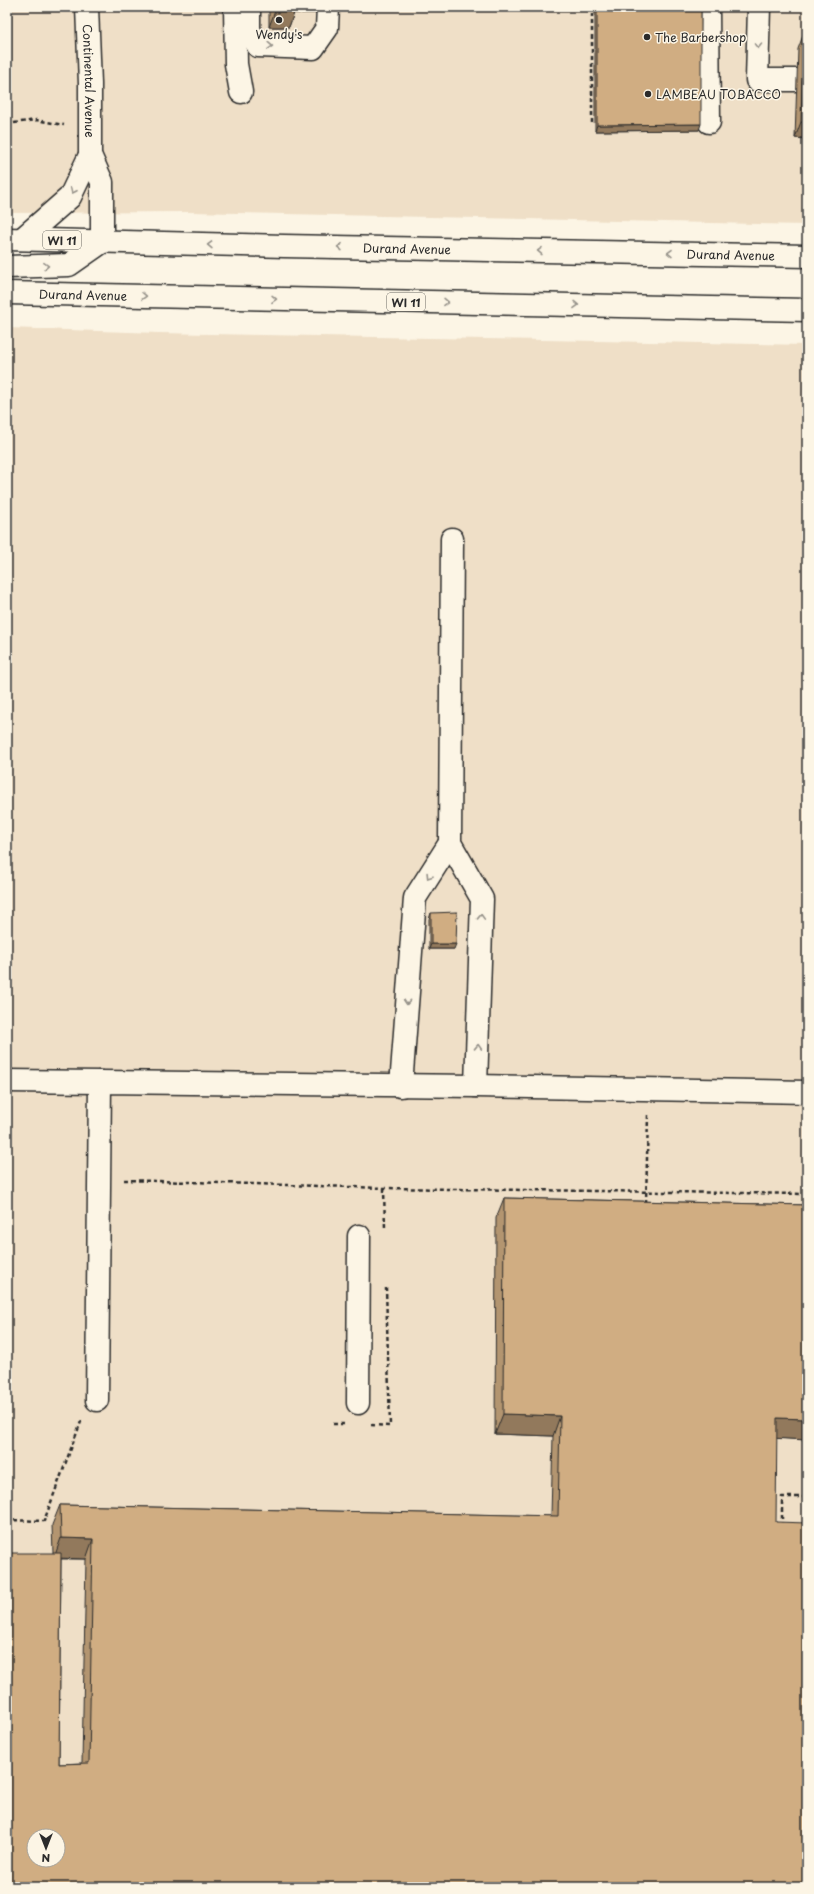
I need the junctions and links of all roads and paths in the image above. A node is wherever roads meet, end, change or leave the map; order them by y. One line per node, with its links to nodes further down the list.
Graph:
1 (87, 7): 13 (main road, Continental Avenue)
2 (235, 7): 9 (main road)
3 (249, 7): 4 (main road, one-way to 4)
4 (328, 7)
5 (592, 7): 12 (path)
6 (708, 7): 10 (main road)
7 (759, 7): 8 (main road, one-way to 8)
8 (797, 80)
9 (241, 92)
10 (709, 122)
11 (7, 124): 13 (path)
12 (592, 126)
13 (90, 130): 14 (main road, Continental Avenue)
14 (90, 155): 15 (main road, Continental Avenue, one-way to 15); 16 (main road, Continental Avenue)
15 (14, 239): 16 (main road, Durand Avenue / WI 11)
16 (102, 242): 17 (main road, Durand Avenue / WI 11, one-way to 16); 18 (main road, one-way to 16)
17 (807, 256)
18 (7, 268)
19 (7, 293): 20 (main road, Durand Avenue / WI 11, one-way to 20)
20 (807, 310)
21 (452, 539): 22 (main road)
22 (450, 843): 25 (main road, one-way to 25); 26 (main road, one-way to 22)
23 (7, 1081): 24 (main road)
24 (100, 1082): 25 (main road); 29 (main road)
25 (401, 1086): 26 (main road)
26 (476, 1086): 27 (main road)
27 (649, 1090): 28 (main road); 30 (path)
28 (807, 1092)
29 (100, 1179): 30 (path); 35 (main road)
30 (646, 1192): 31 (path); 32 (path)
31 (807, 1194)
32 (645, 1207)
33 (359, 1236): 34 (main road)
34 (358, 1403)
35 (93, 1409): 37 (path)
36 (807, 1497): 38 (path)
37 (7, 1520)
38 (782, 1527)

